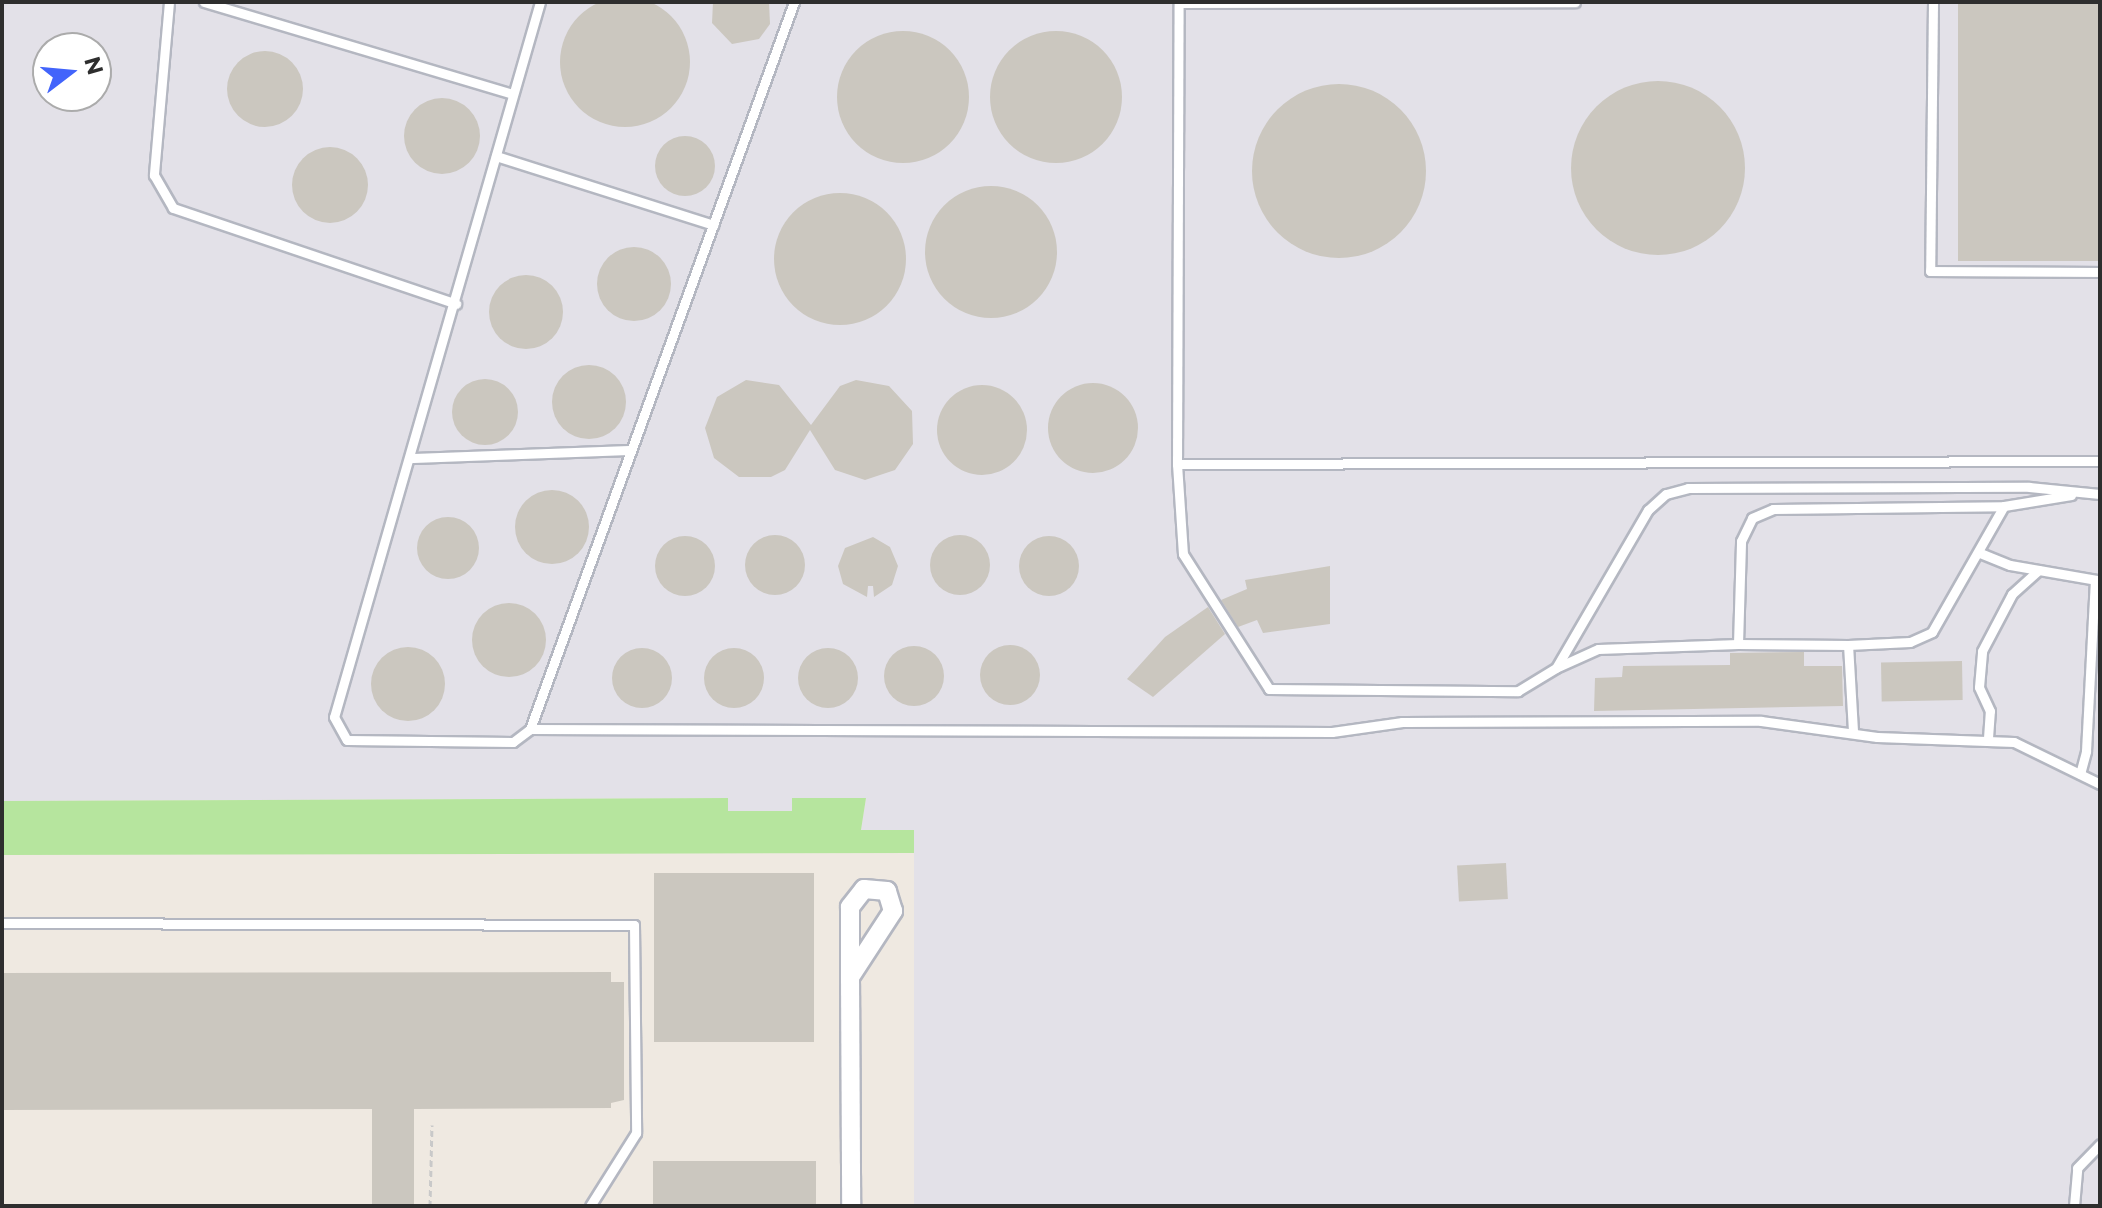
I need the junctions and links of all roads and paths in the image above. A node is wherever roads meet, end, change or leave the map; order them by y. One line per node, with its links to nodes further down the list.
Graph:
1 (169, 2): 12 (lane)
2 (204, 2): 8 (lane)
3 (540, 2): 8 (lane)
4 (794, 2): 10 (lane)
5 (1575, 2): 7 (lane)
6 (1933, 2): 11 (lane)
7 (1179, 3): 16 (lane)
8 (513, 94): 9 (lane)
9 (496, 156): 10 (lane); 12 (lane)
10 (713, 225): 13 (lane)
11 (2100, 272)
12 (456, 304): 14 (lane)
13 (631, 450): 14 (lane); 26 (lane)
14 (411, 458): 26 (lane)
15 (2100, 461): 16 (lane)
16 (1177, 464): 25 (lane)
17 (2078, 494): 18 (lane); 19 (lane); 25 (lane)
18 (2100, 494)
19 (2004, 506): 20 (lane); 23 (lane)
20 (1980, 553): 21 (lane); 24 (lane)
21 (2039, 570): 22 (lane); 28 (lane)
22 (2098, 580): 29 (lane)
23 (1738, 644): 24 (lane); 25 (lane)
24 (1848, 645): 27 (lane)
25 (1556, 668)
26 (530, 729): 27 (lane)
27 (1853, 731): 28 (lane)
28 (1988, 738): 29 (lane)
29 (2080, 774): 30 (lane)
30 (2100, 784)
31 (2, 923): 36 (lane)
32 (850, 977): 37 (street)
33 (432, 1125): 35 (path)
34 (2100, 1144): 38 (lane)
35 (430, 1206)
36 (590, 1206)
37 (851, 1206)
38 (2074, 1206)

